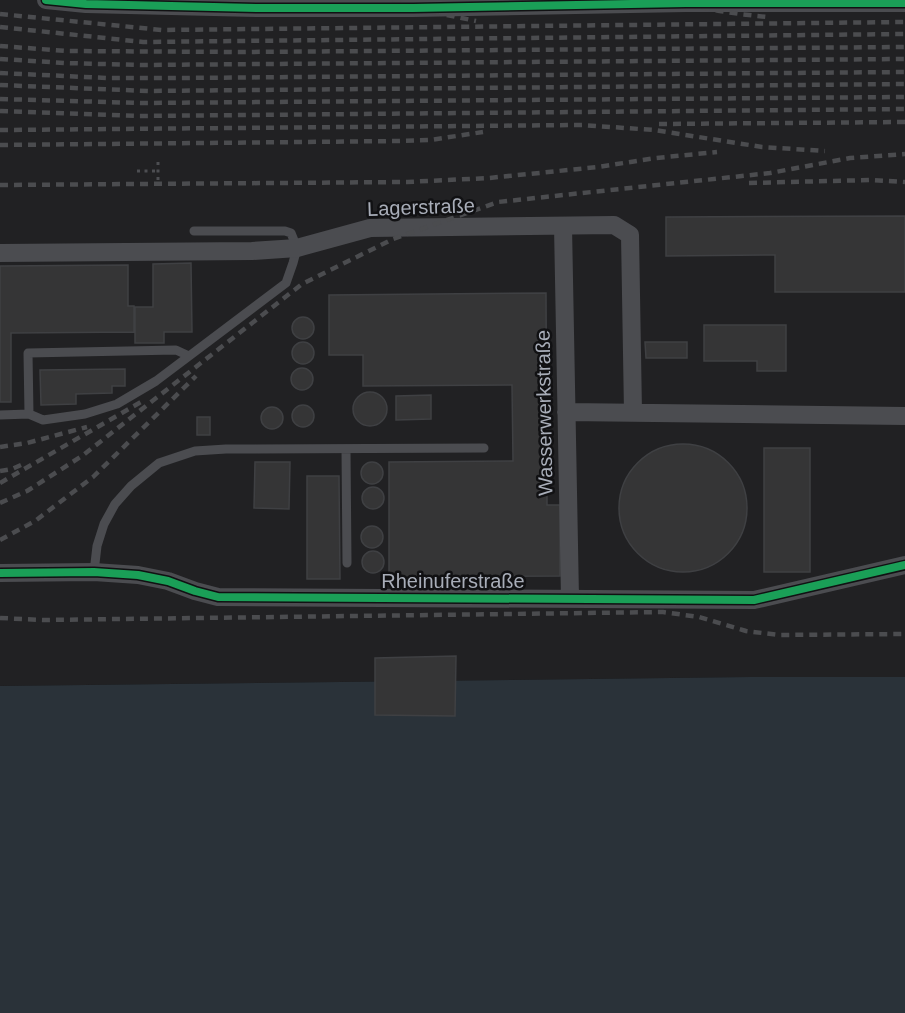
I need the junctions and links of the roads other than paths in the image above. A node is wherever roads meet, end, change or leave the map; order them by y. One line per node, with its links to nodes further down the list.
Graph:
1 (46, 0): 5 (street)
2 (766, 2): 3 (street); 4 (street)
3 (544, 3): 5 (street)
4 (905, 3)
5 (305, 4)
6 (563, 226): 8 (street, Lagerstraße); 11 (street, Wasserwerkstraße); 12 (street, Lagerstraße)
7 (194, 231): 8 (lane)
8 (297, 248): 9 (street, Lagerstraße); 10 (lane)
9 (0, 253)
10 (189, 356): 13 (lane); 13 (lane)
11 (567, 412): 12 (street); 22 (street, Wasserwerkstraße)
12 (633, 412): 15 (street)
13 (29, 414): 14 (lane)
14 (0, 415)
15 (905, 416)
16 (484, 448): 17 (lane)
17 (346, 450): 18 (lane); 20 (lane)
18 (347, 563)
19 (905, 564): 22 (street, Rheinuferstraße)
20 (94, 572): 21 (street, Rheinuferstraße); 22 (street, Rheinuferstraße)
21 (0, 573)
22 (570, 598)

